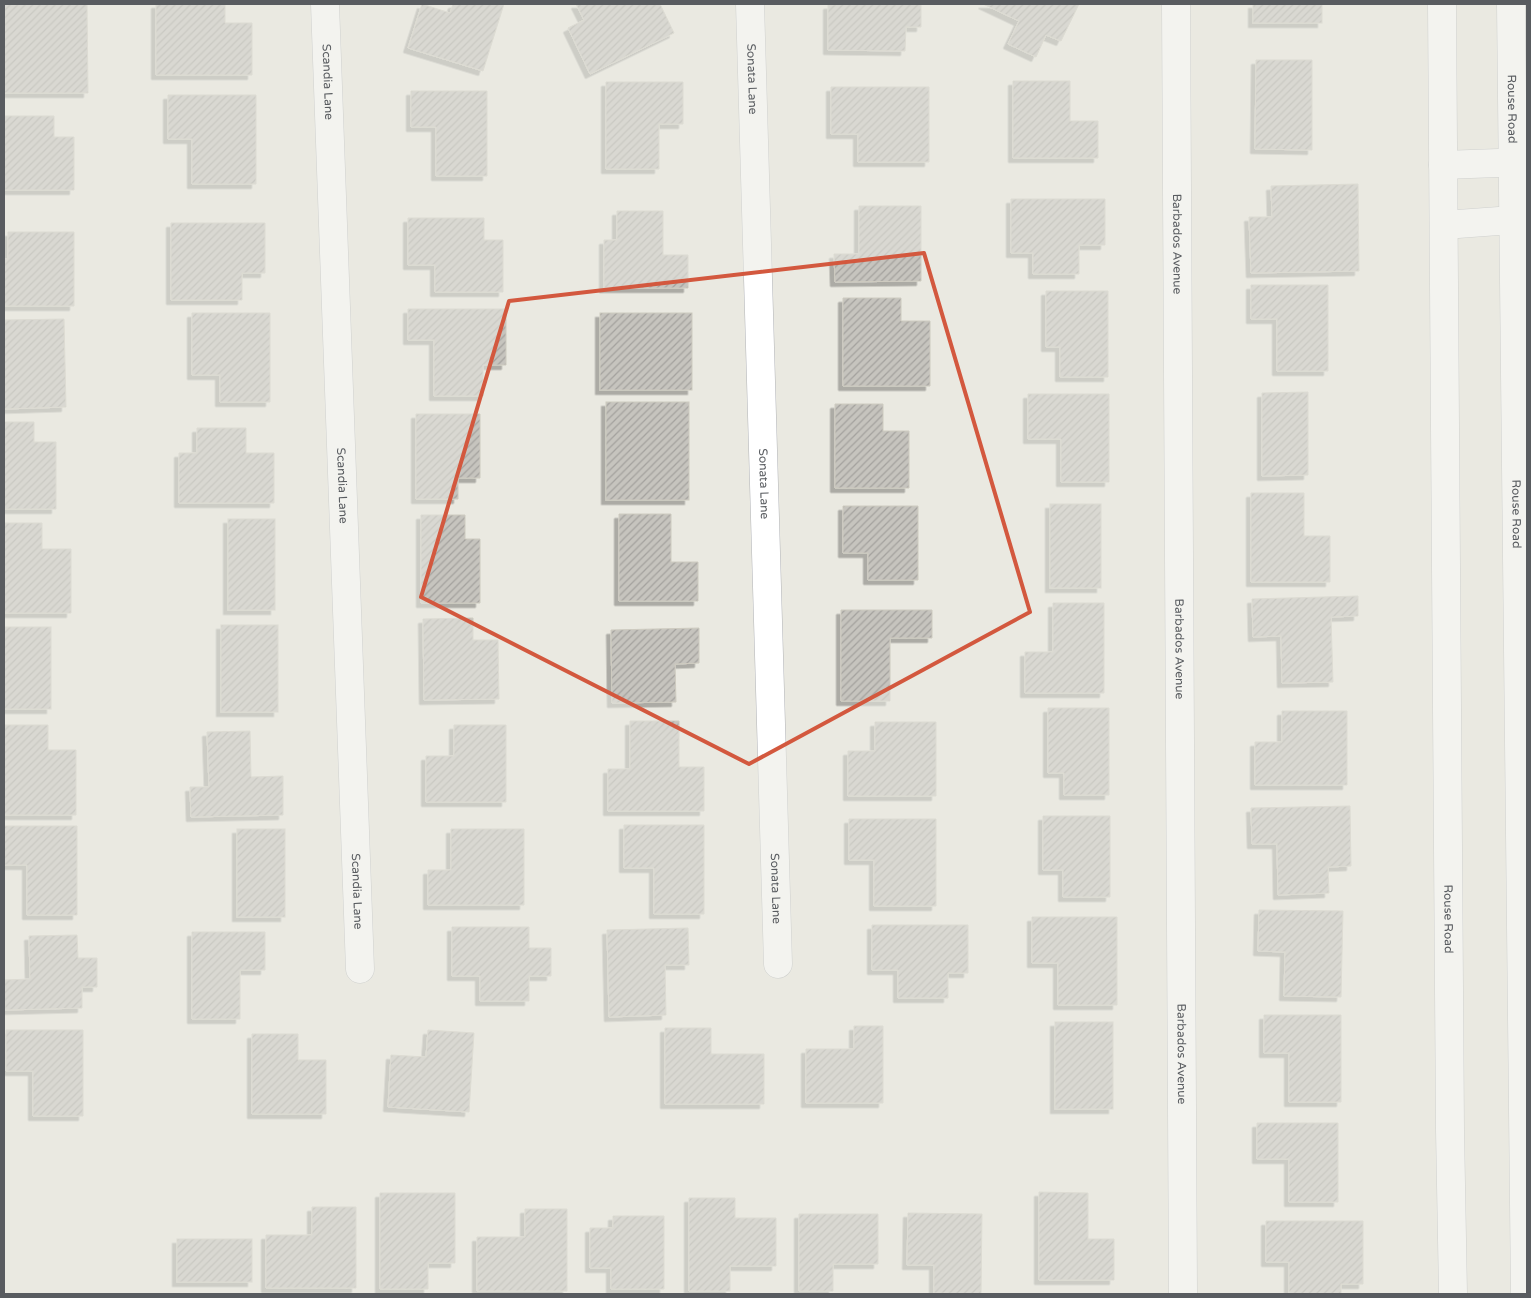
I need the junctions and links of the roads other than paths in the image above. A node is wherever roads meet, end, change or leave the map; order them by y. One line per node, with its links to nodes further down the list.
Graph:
1 (325, 4): 11 (street, Scandia Lane)
2 (750, 4): 10 (street, Sonata Lane)
3 (1176, 4): 12 (street, Barbados Avenue)
4 (1442, 4): 7 (street, Rouse Road)
5 (1511, 4): 6 (street, Rouse Road)
6 (1519, 162): 7 (street); 8 (street, Rouse Road)
7 (1443, 165): 9 (street, Rouse Road)
8 (1520, 220): 9 (street); 14 (street, Rouse Road)
9 (1444, 225): 13 (street, Rouse Road)
10 (778, 964)
11 (360, 969)
12 (1184, 1294)
13 (1453, 1294)
14 (1525, 1294)

